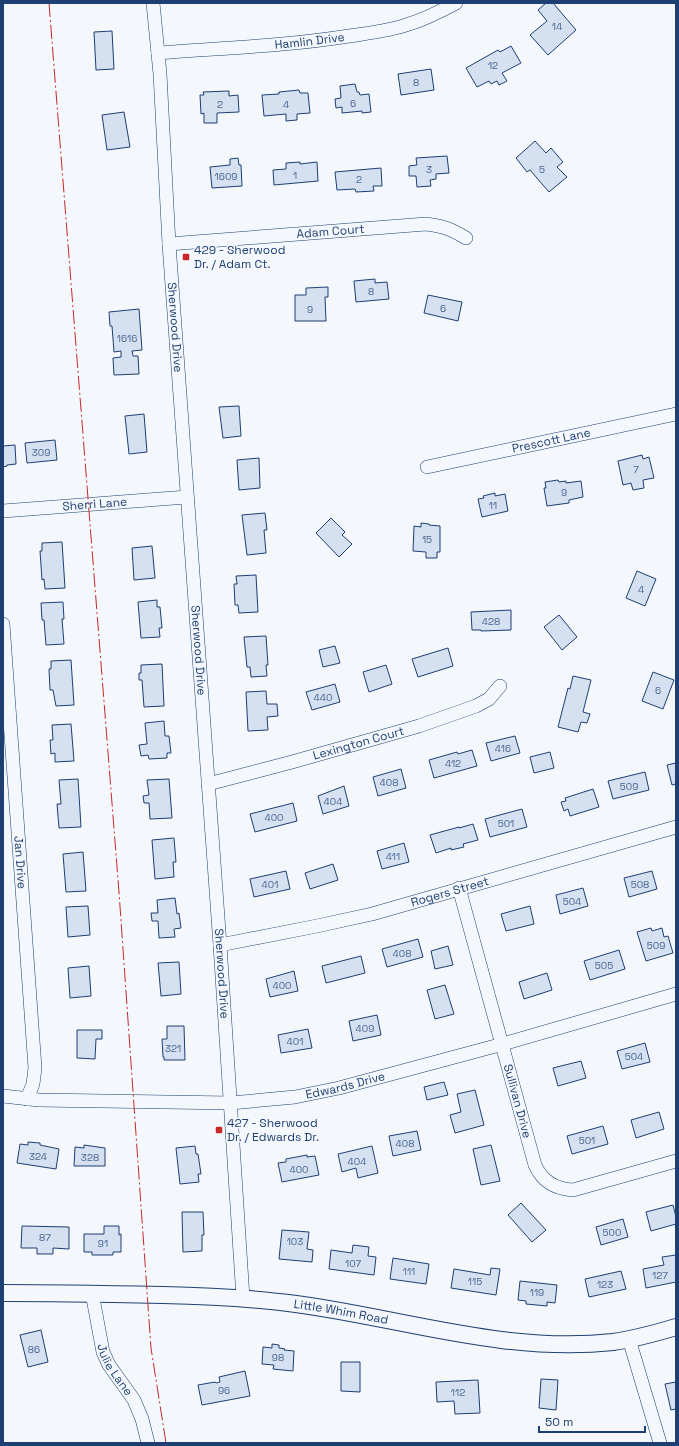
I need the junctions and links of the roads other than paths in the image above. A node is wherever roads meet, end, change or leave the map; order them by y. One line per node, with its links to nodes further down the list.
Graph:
1 (153, 3): 3 (street, Sherwood Drive)
2 (456, 3): 3 (street, Hamlin Drive)
3 (158, 53): 5 (street, Sherwood Drive)
4 (466, 238): 5 (street, Adam Court)
5 (169, 244): 8 (street, Sherwood Drive)
6 (676, 414): 7 (street, Prescott Lane)
7 (427, 467)
8 (187, 497): 9 (street, Sherri Lane); 12 (street, Sherwood Drive)
9 (3, 511)
10 (3, 624): 19 (street, Jan Drive)
11 (500, 686): 12 (street, Lexington Court)
12 (208, 784): 15 (street, Sherwood Drive)
13 (676, 827): 14 (street, Rogers Street)
14 (459, 888): 15 (street, Rogers Street); 17 (street, Sullivan Drive)
15 (220, 945): 20 (street, Sherwood Drive)
16 (676, 994): 17 (street, Edwards Drive)
17 (503, 1044): 20 (street, Edwards Drive); 21 (street, Sullivan Drive)
18 (3, 1096): 19 (street, Edwards Drive)
19 (27, 1099): 20 (street, Edwards Drive)
20 (231, 1103): 24 (street, Sherwood Drive)
21 (676, 1161)
22 (3, 1293): 23 (street, Little Whim Road)
23 (92, 1293): 24 (street, Little Whim Road); 27 (street, Julie Lane)
24 (243, 1298): 26 (street, Little Whim Road)
25 (676, 1327): 26 (street, Little Whim Road)
26 (629, 1339): 28 (street)
27 (148, 1443)
28 (660, 1443)

